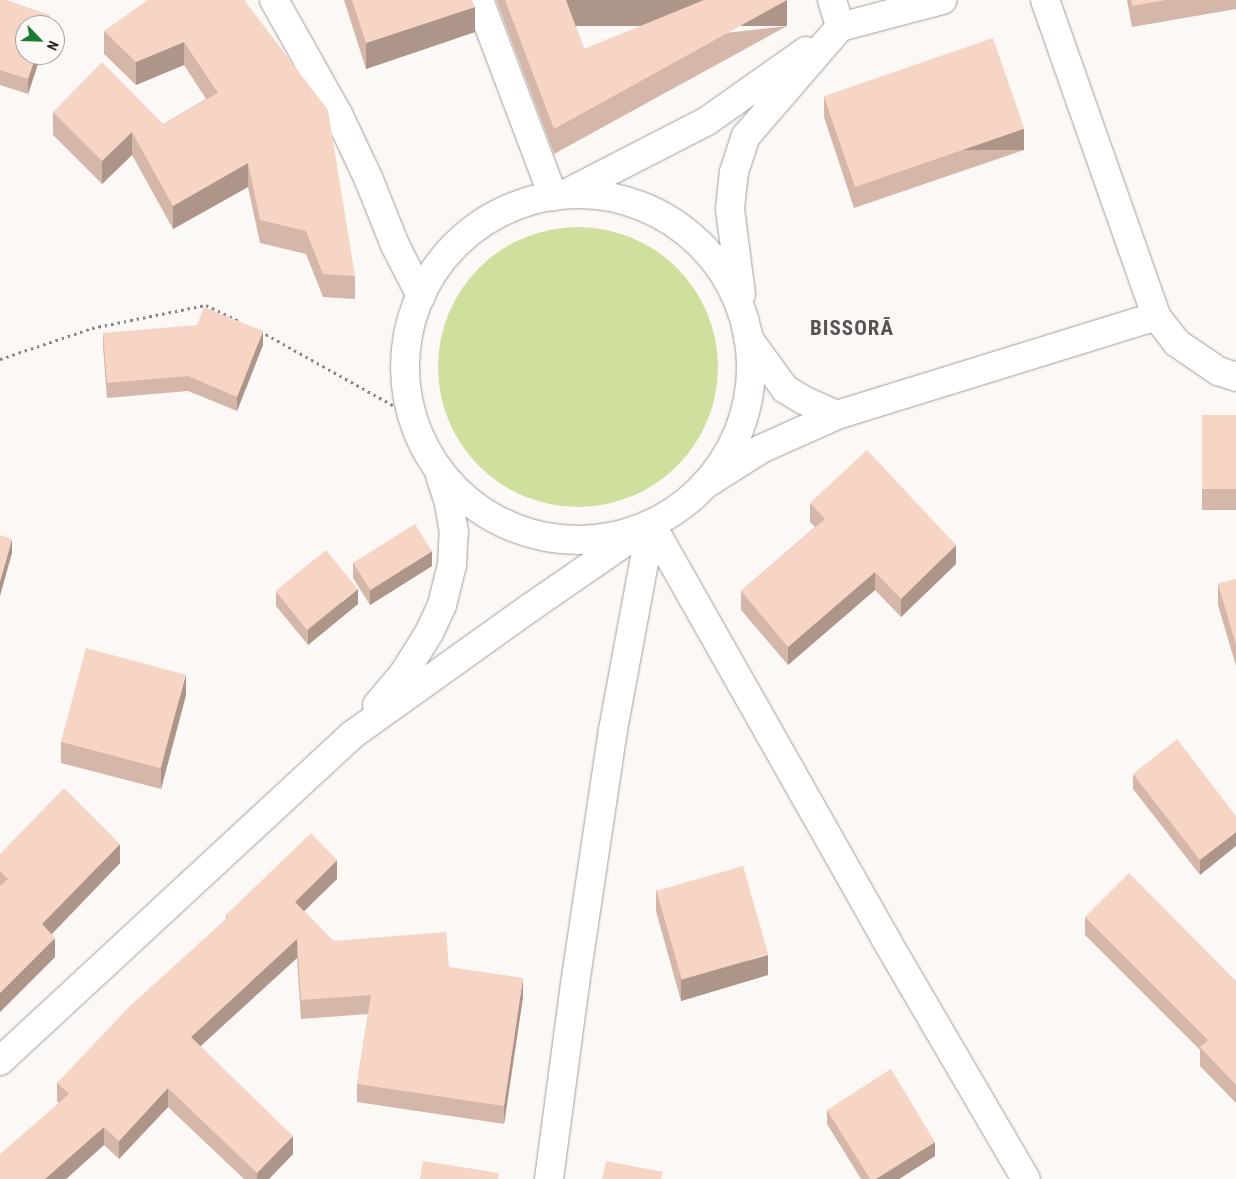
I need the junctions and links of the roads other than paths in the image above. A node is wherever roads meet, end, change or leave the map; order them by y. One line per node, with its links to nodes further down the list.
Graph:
1 (274, 0): 8 (main road)
2 (479, 0): 7 (main road)
3 (832, 0): 6 (main road)
4 (942, 0): 6 (main road)
5 (1044, 0): 9 (main road)
6 (840, 27): 7 (main road); 10 (main road)
7 (558, 196): 8 (main road); 10 (main road)
8 (421, 296): 13 (main road)
9 (1156, 316): 11 (main road); 12 (main road)
10 (746, 328): 12 (main road); 14 (main road)
11 (1236, 377)
12 (837, 415): 14 (main road)
13 (437, 467): 15 (main road); 16 (main road)
14 (704, 486): 15 (main road)
15 (651, 524): 16 (main road); 18 (main road); 19 (main road)
16 (352, 735): 17 (main road)
17 (0, 1061)
18 (549, 1179)
19 (1026, 1179)

